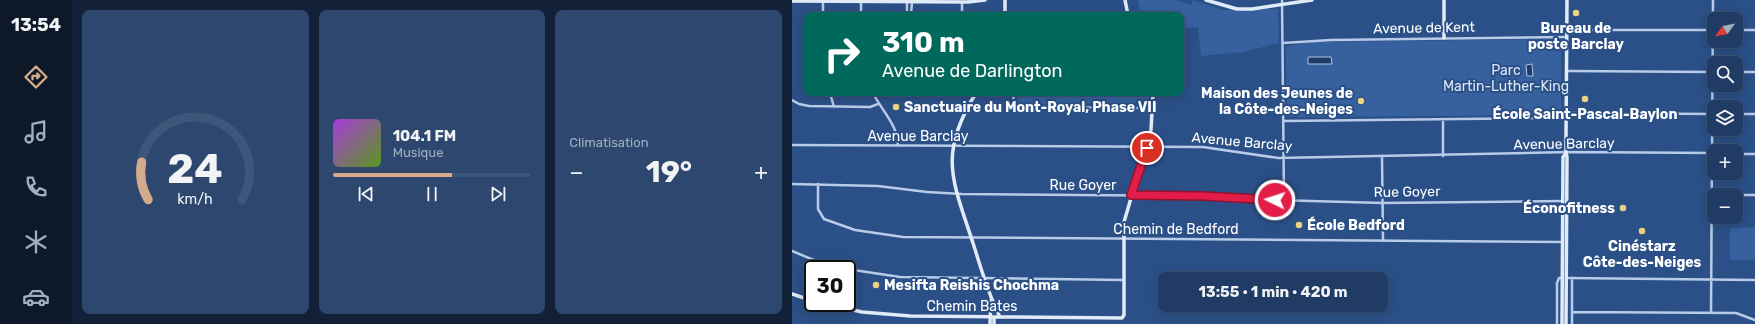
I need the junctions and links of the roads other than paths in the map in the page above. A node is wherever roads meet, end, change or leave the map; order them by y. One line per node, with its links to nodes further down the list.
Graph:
1 (985, 0): 14 (street)
2 (1005, 0): 21 (street)
3 (1125, 0): 22 (street)
4 (1206, 0): 15 (street)
5 (1312, 0): 15 (street)
6 (1444, 0): 29 (street)
7 (1567, 0): 24 (street)
8 (1713, 0): 23 (street)
9 (792, 1): 10 (street)
10 (823, 1): 13 (street); 16 (street)
11 (907, 1): 12 (street); 13 (street); 18 (street)
12 (912, 1): 14 (street); 19 (street)
13 (861, 2): 17 (street)
14 (962, 2): 20 (street)
15 (1282, 2): 30 (street)
16 (823, 12)
17 (861, 12)
18 (907, 12)
19 (911, 12)
20 (962, 12)
21 (1005, 12)
22 (1127, 12)
23 (1713, 12)
24 (1566, 30): 25 (street); 28 (street)
25 (1707, 30)
26 (1743, 30): 27 (street)
27 (1755, 30)
28 (1566, 37): 29 (street, Avenue de Kent); 31 (street)
29 (1444, 38): 30 (street, Avenue de Kent)
30 (1283, 43): 49 (street)
31 (1566, 71): 32 (street); 47 (street)
32 (1707, 72)
33 (1743, 72): 34 (street)
34 (1755, 72)
35 (831, 96): 42 (street)
36 (874, 96): 41 (street)
37 (974, 96): 52 (street)
38 (1013, 96): 43 (street)
39 (1153, 96): 43 (street)
40 (792, 100): 42 (street)
41 (878, 104): 42 (street); 51 (street)
42 (834, 106)
43 (1153, 108): 53 (street)
44 (1707, 114): 47 (street)
45 (1743, 114): 46 (street)
46 (1755, 114)
47 (1566, 115): 48 (street); 54 (street)
48 (1443, 118): 49 (street); 58 (street)
49 (1284, 121): 60 (street)
50 (792, 146): 51 (street, Avenue Barclay)
51 (898, 146): 52 (street, Avenue Barclay)
52 (953, 146): 53 (street, Avenue Barclay); 63 (street)
53 (1147, 148): 60 (street, Avenue Barclay); 64 (street)
54 (1566, 153): 55 (street, Avenue Barclay); 58 (street, Avenue Barclay); 68 (street)
55 (1707, 153)
56 (1743, 154): 57 (street)
57 (1755, 154)
58 (1443, 156): 59 (street, Avenue Barclay)
59 (1382, 157): 60 (street, Avenue Barclay); 69 (street)
60 (1284, 158): 67 (street)
61 (792, 184): 62 (street, Rue Goyer)
62 (818, 184): 63 (street, Rue Goyer); 71 (street, Chemin de Bedford)
63 (956, 194): 64 (street, Rue Goyer); 71 (street)
64 (1131, 195): 67 (street, Rue Goyer); 72 (street)
65 (1743, 195): 66 (street)
66 (1755, 195)
67 (1284, 199): 69 (street, Rue Goyer)
68 (1565, 201): 69 (street, Rue Goyer); 74 (street)
69 (1383, 203): 73 (street)
70 (1712, 224): 82 (street)
71 (971, 238): 72 (street, Chemin de Bedford); 80 (street)
72 (1123, 239): 73 (street, Chemin de Bedford); 81 (street)
73 (1383, 241): 74 (street, Chemin de Bedford)
74 (1565, 242): 78 (street)
75 (792, 251): 76 (street)
76 (814, 260)
77 (856, 270): 80 (street)
78 (1565, 278): 79 (street); 95 (street); 96 (street); 97 (street)
79 (1572, 278): 82 (street); 88 (street)
80 (984, 279): 81 (street); 85 (street)
81 (1123, 280): 91 (street, Chemin Bates)
82 (1711, 280): 83 (street); 89 (street)
83 (1755, 280)
84 (792, 294): 86 (street)
85 (991, 297): 90 (street); 91 (street)
86 (804, 298)
87 (856, 311): 90 (street, Chemin Bates)
88 (1572, 312): 89 (street); 98 (street)
89 (1711, 313): 92 (street)
90 (992, 317): 91 (street, Chemin Bates); 93 (street); 94 (street)
91 (1000, 317)
92 (1755, 320)
93 (990, 324)
94 (994, 324)
95 (1557, 324)
96 (1562, 324)
97 (1566, 324)
98 (1572, 324)

